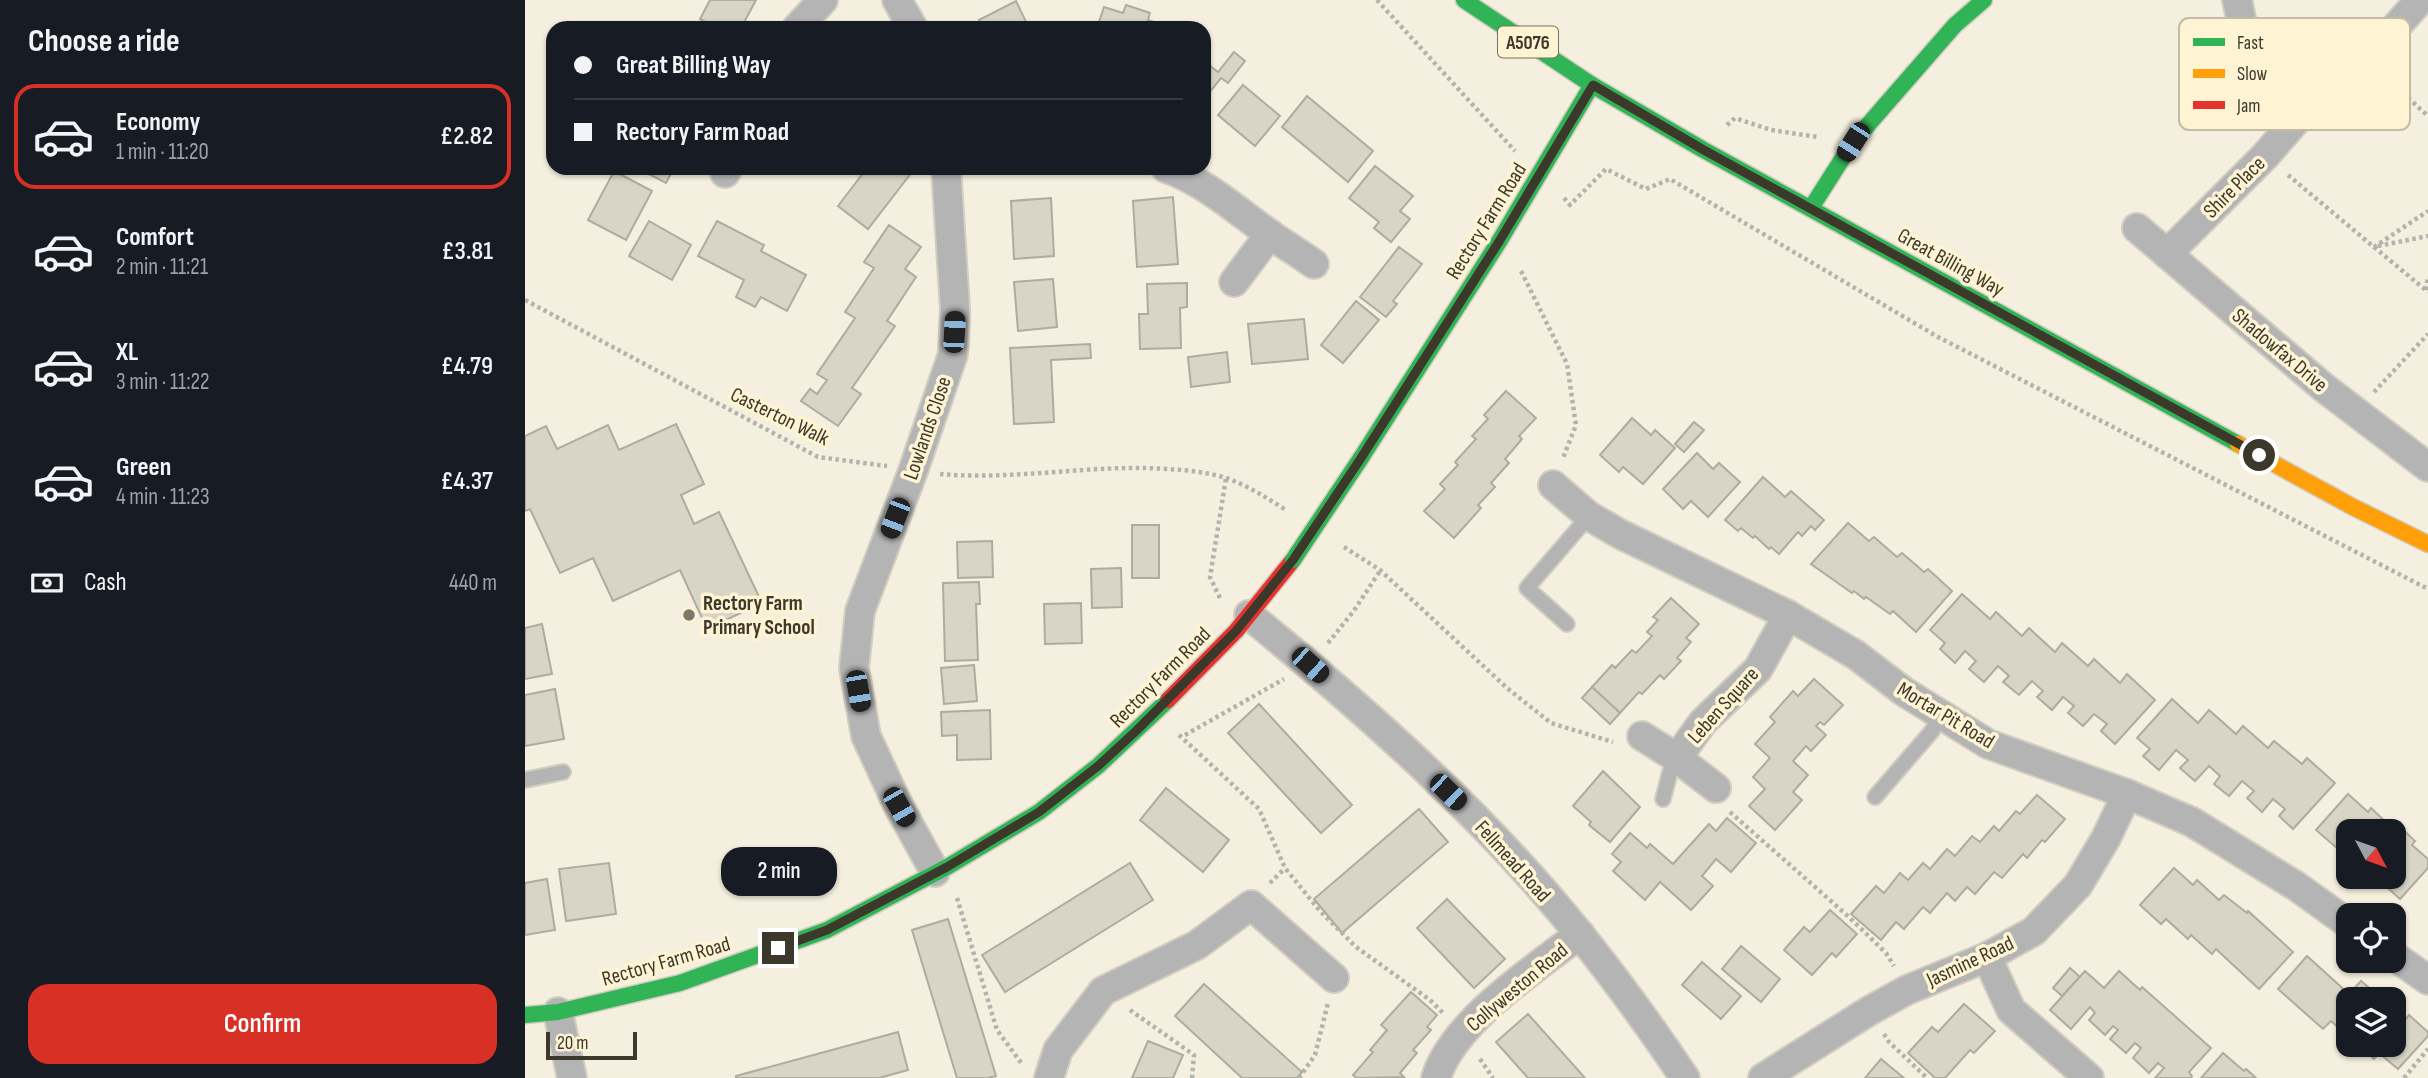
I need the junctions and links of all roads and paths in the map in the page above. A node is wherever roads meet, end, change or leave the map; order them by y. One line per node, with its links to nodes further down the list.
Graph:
1 (823, 0): 10 (street)
2 (897, 0): 11 (street)
3 (1377, 0): 17 (path)
4 (1464, 0): 12 (street, Great Billing Way / A5076)
5 (1984, 0): 20 (street)
6 (2237, 0): 8 (street)
7 (2420, 0): 9 (street, Shire Place)
8 (2241, 18)
9 (2404, 18)
10 (804, 21)
11 (909, 21)
12 (1593, 85): 17 (street, Rectory Farm Road); 20 (street, Great Billing Way / A5076)
13 (2410, 100): 14 (path)
14 (2428, 116)
15 (2288, 130): 16 (street, Shire Place)
16 (2265, 156): 26 (path); 27 (street, Shire Place)
17 (1541, 174): 25 (street, Rectory Farm Road); 43 (path)
18 (946, 175): 36 (street, Lowlands Close)
19 (1185, 175): 23 (street)
20 (1811, 208): 41 (street, Great Billing Way / A5076)
21 (2428, 211): 26 (path)
22 (2137, 228): 27 (street, Shadowfax Drive)
23 (1270, 234): 28 (street); 30 (street)
24 (2428, 236): 26 (path)
25 (1500, 240): 38 (path); 45 (street, Rectory Farm Road, bridge)
26 (2374, 247): 31 (path)
27 (2167, 254): 34 (street, Shadowfax Drive)
28 (1314, 264)
29 (2428, 276): 31 (path)
30 (1234, 282)
31 (2427, 292)
32 (525, 300): 36 (path, Casterton Walk)
33 (2428, 334): 34 (path)
34 (2355, 412): 35 (street, Shadowfax Drive)
35 (2428, 467)
36 (913, 471): 37 (path, Casterton Walk); 59 (street, Lowlands Close)
37 (1226, 478): 39 (path, Casterton Walk); 45 (path)
38 (1553, 485): 40 (street, Mortar Pit Road)
39 (1252, 488)
40 (1589, 516): 44 (street, Mortar Pit Road); 46 (lane)
41 (2428, 544)
42 (1380, 570): 47 (path)
43 (2428, 589)
44 (1788, 615): 49 (street, Mortar Pit Road); 52 (street, Leben Square)
45 (1242, 623): 47 (street, Fellmead Road); 48 (street, Rectory Farm Road)
46 (1567, 624)
47 (1310, 665): 51 (path); 61 (street, Fellmead Road)
48 (1154, 714): 51 (path); 59 (street, Rectory Farm Road)
49 (1941, 715): 56 (street, Mortar Pit Road); 57 (lane)
50 (1642, 736): 52 (street, Leben Square)
51 (1181, 737): 62 (path)
52 (1677, 758): 55 (street, Leben Square); 58 (lane)
53 (563, 772): 54 (lane)
54 (525, 780)
55 (1716, 789)
56 (2127, 794): 60 (street, Mortar Pit Road); 63 (street, Jasmine Road)
57 (1875, 797)
58 (1663, 799)
59 (941, 869): 69 (street, Rectory Farm Road); 73 (path)
60 (2336, 915)
61 (1580, 934): 71 (street, Collyweston Road); 79 (street, Fellmead Road)
62 (1356, 947): 65 (path); 71 (path)
63 (1987, 957): 68 (street, Jasmine Road); 82 (street)
64 (2406, 965): 66 (street)
65 (1334, 978): 67 (street); 76 (path)
66 (2428, 981)
67 (1103, 991): 73 (street); 75 (path)
68 (1869, 1011): 80 (street, Jasmine Road); 81 (path)
69 (558, 1012): 70 (street, Rectory Farm Road); 74 (street)
70 (525, 1015)
71 (1462, 1033): 77 (street, Collyweston Road); 78 (path)
72 (2428, 1049): 83 (path)
73 (1037, 1073)
74 (572, 1078)
75 (1192, 1078)
76 (1299, 1078)
77 (1436, 1078)
78 (1493, 1078)
79 (1685, 1078)
80 (1763, 1078)
81 (1927, 1078)
82 (2089, 1078)
83 (2404, 1078)

